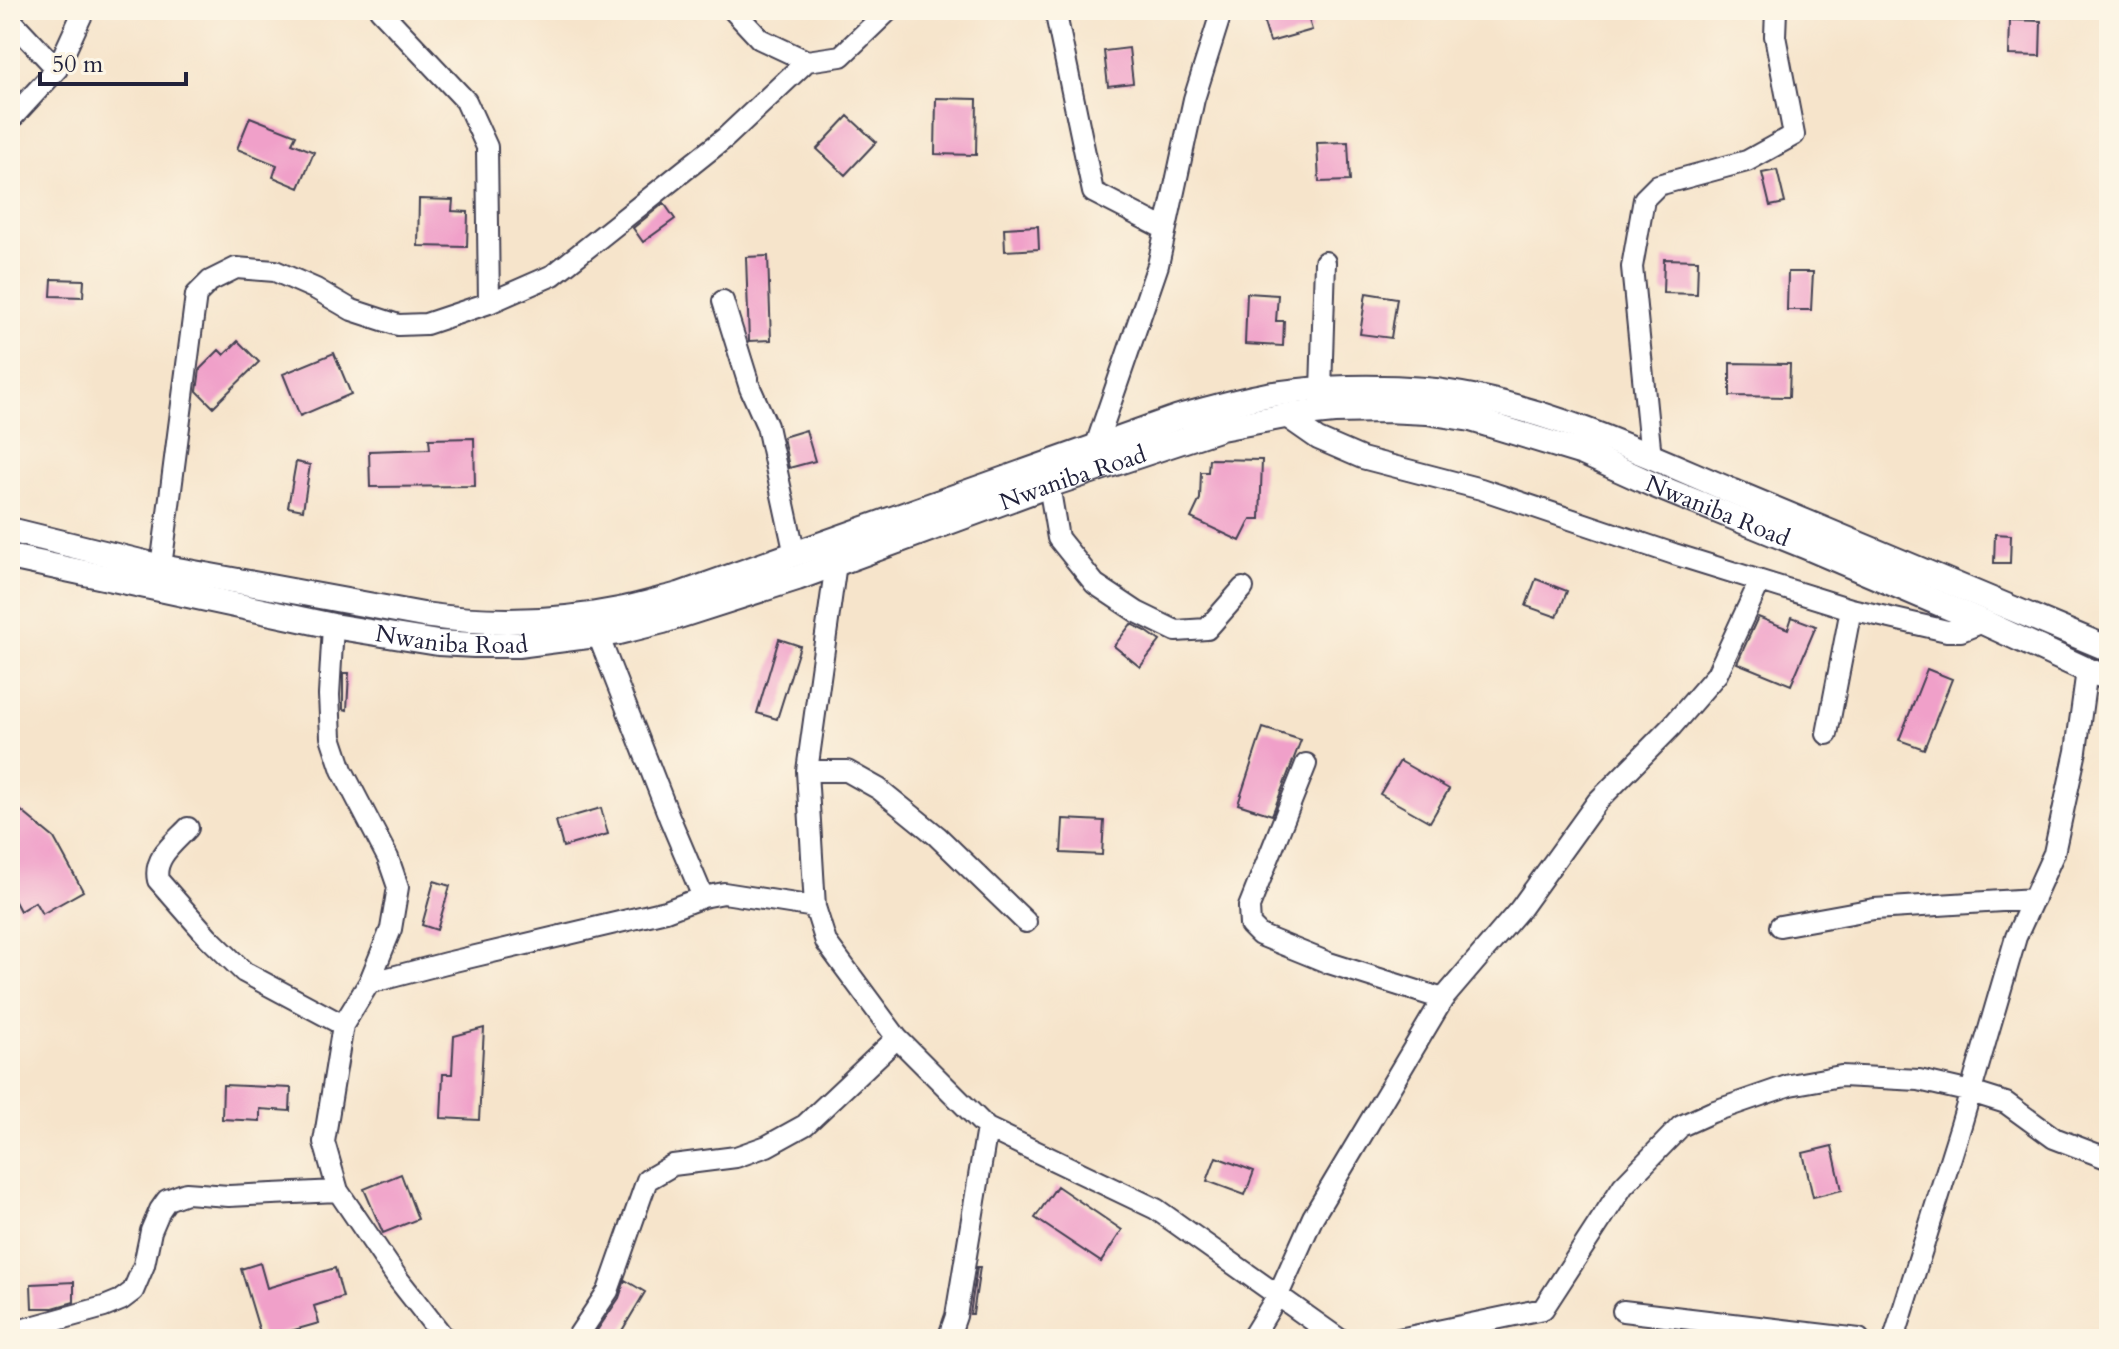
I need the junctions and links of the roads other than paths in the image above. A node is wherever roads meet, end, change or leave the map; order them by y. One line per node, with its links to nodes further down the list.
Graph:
1 (84, 10): 10 (street)
2 (380, 10): 15 (street)
3 (733, 10): 9 (street)
4 (889, 10): 9 (street)
5 (1055, 10): 12 (street)
6 (1222, 10): 12 (street)
7 (1776, 10): 19 (street)
8 (10, 19): 10 (street)
9 (807, 61): 15 (street)
10 (57, 69): 11 (street)
11 (10, 120)
12 (1165, 229): 18 (street)
13 (1325, 262): 16 (street)
14 (723, 301): 22 (street)
15 (489, 303): 25 (street)
16 (1321, 390): 18 (main road); 19 (main road)
17 (1285, 416): 20 (main road, Nwaniba Road); 26 (street); 29 (main road, Nwaniba Road)
18 (1095, 448): 22 (main road)
19 (1651, 457): 32 (main road)
20 (1049, 485): 24 (main road, Nwaniba Road); 27 (street)
21 (10, 530): 25 (main road)
22 (795, 555): 25 (main road)
23 (10, 557): 30 (main road, Nwaniba Road)
24 (836, 563): 31 (main road, Nwaniba Road); 36 (street)
25 (161, 567)
26 (1760, 581): 28 (street); 44 (street)
27 (1243, 588)
28 (1851, 609): 29 (street); 34 (street)
29 (1983, 622): 33 (main road, Nwaniba Road)
30 (333, 626): 31 (main road, Nwaniba Road); 43 (street)
31 (598, 635): 38 (street)
32 (2109, 649)
33 (2098, 674): 39 (street)
34 (1827, 734)
35 (1306, 764): 44 (street)
36 (807, 771): 40 (street); 41 (street)
37 (188, 828): 45 (street)
38 (703, 897): 40 (street); 43 (street)
39 (2034, 899): 42 (street); 47 (street)
40 (815, 907): 46 (street)
41 (1026, 922)
42 (1780, 926)
43 (369, 983): 45 (street)
44 (1443, 999): 51 (street)
45 (343, 1025): 50 (street)
46 (897, 1038): 48 (street); 55 (street)
47 (1971, 1092): 49 (street); 59 (street); 61 (street)
48 (987, 1128): 51 (street); 56 (street)
49 (2109, 1159)
50 (338, 1191): 53 (street); 54 (street)
51 (1278, 1295): 57 (street); 58 (street)
52 (1623, 1311): 60 (street)
53 (10, 1333)
54 (445, 1339)
55 (576, 1339)
56 (948, 1339)
57 (1251, 1339)
58 (1339, 1339)
59 (1399, 1339)
60 (1859, 1339)
61 (1894, 1339)

